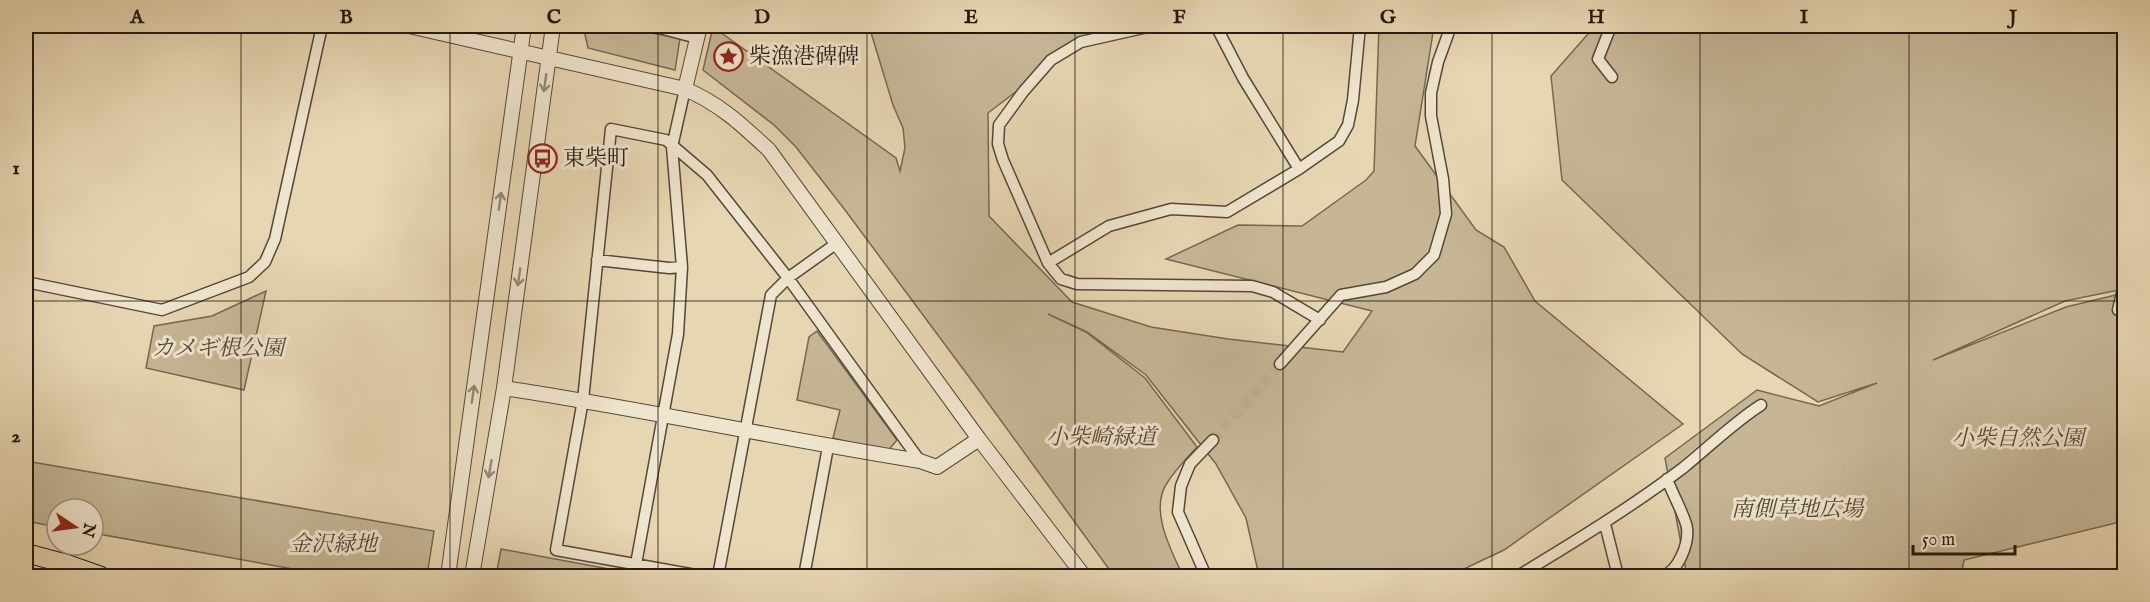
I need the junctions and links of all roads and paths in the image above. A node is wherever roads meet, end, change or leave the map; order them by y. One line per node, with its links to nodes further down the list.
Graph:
1 (322, 26): 23 (street)
2 (409, 26): 12 (street)
3 (524, 26): 12 (street)
4 (553, 26): 13 (street)
5 (652, 26): 11 (street)
6 (1152, 26): 20 (street)
7 (1216, 26): 17 (street)
8 (1360, 26): 17 (street)
9 (1451, 26): 26 (street)
10 (1611, 26): 14 (street)
11 (698, 32): 15 (street)
12 (520, 52): 13 (street); 42 (street, one-way to 12)
13 (549, 58): 15 (street); 28 (street, one-way to 28)
14 (1612, 77)
15 (685, 89): 16 (street); 18 (street)
16 (672, 147): 19 (street); 21 (street); 22 (street)
17 (1299, 169): 20 (street)
18 (837, 243): 22 (street); 33 (street)
19 (597, 260): 21 (street); 29 (street)
20 (1048, 263): 26 (street)
21 (682, 267): 31 (street)
22 (788, 278): 32 (street); 36 (street)
23 (26, 282)
24 (2124, 285): 25 (street)
25 (2118, 310)
26 (1320, 320): 27 (street)
27 (1280, 364)
28 (504, 388): 29 (street); 43 (street, one-way to 43)
29 (583, 400): 31 (street); 40 (street)
30 (1761, 405): 37 (street)
31 (664, 415): 32 (street); 40 (street)
32 (746, 430): 35 (street); 45 (street)
33 (979, 439): 36 (street); 47 (street)
34 (1213, 440): 48 (street)
35 (828, 447): 36 (street); 46 (street)
36 (920, 461)
37 (1666, 479): 38 (street); 51 (street)
38 (1605, 524): 49 (street); 50 (street)
39 (26, 553): 41 (highway)
40 (636, 564): 44 (street)
41 (101, 576)
42 (448, 576)
43 (472, 576)
44 (701, 576)
45 (718, 576)
46 (804, 576)
47 (1084, 576)
48 (1206, 576)
49 (1518, 576)
50 (1618, 576)
51 (1662, 576)

